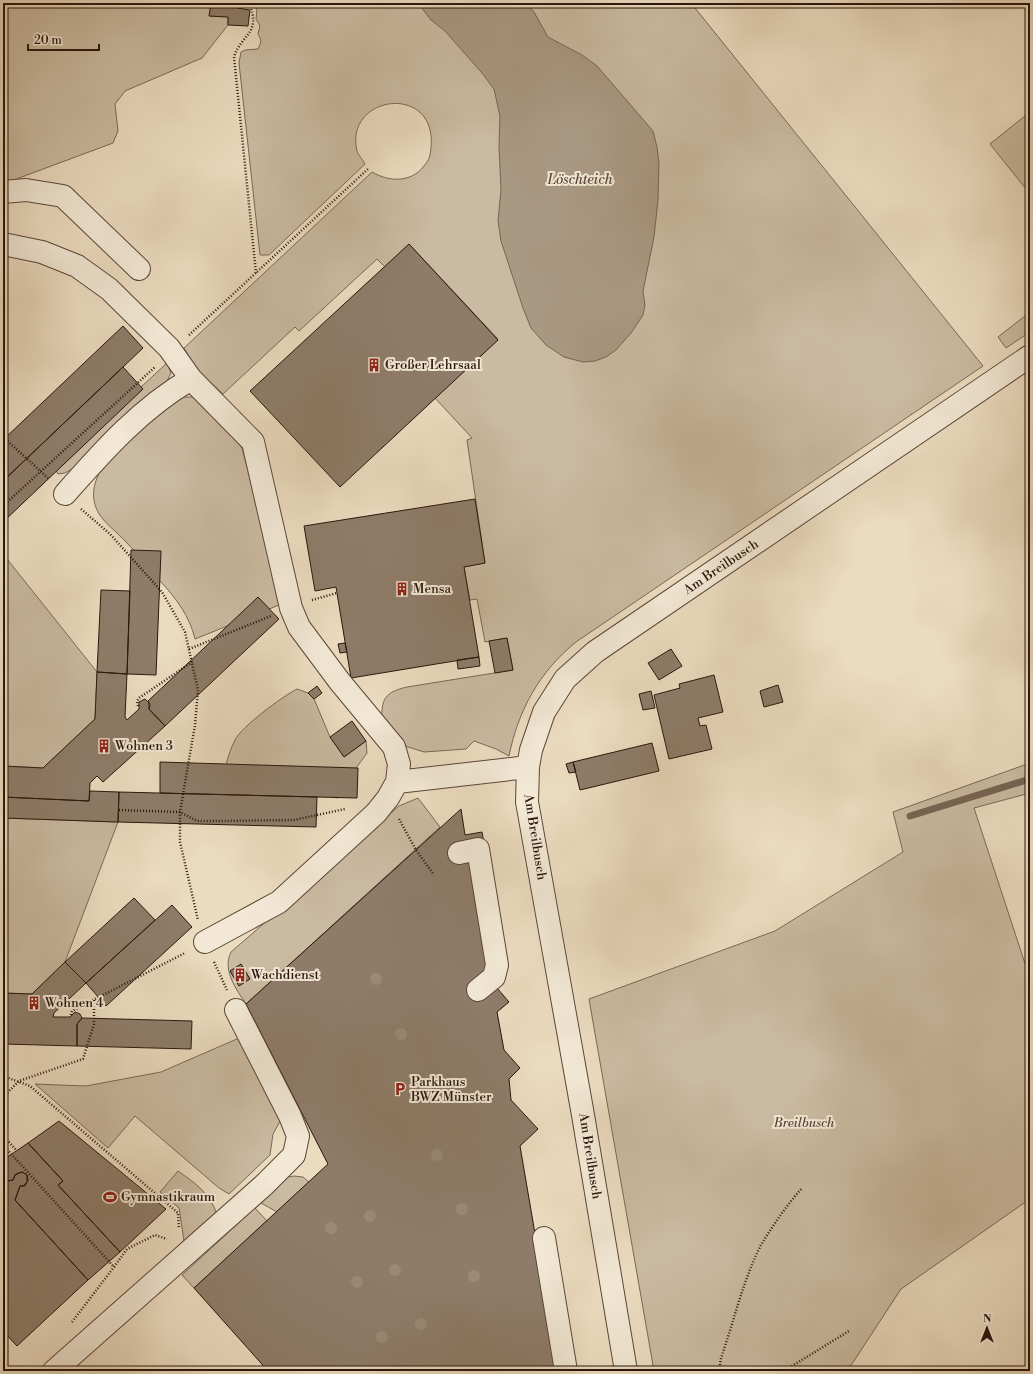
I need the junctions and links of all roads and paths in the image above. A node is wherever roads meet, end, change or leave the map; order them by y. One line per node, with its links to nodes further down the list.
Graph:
1 (249, 3): 6 (path)
2 (369, 168): 6 (path)
3 (3, 192): 5 (street)
4 (3, 244): 7 (street)
5 (139, 269)
6 (256, 273): 7 (path)
7 (172, 352): 9 (street); 11 (path)
8 (1030, 356): 19 (street, Am Breilbusch)
9 (191, 379): 12 (street); 15 (street)
10 (3, 437): 11 (path)
11 (42, 472): 12 (path); 13 (path)
12 (64, 494): 16 (path)
13 (3, 506)
14 (337, 593): 15 (path)
15 (291, 608): 16 (path); 20 (street)
16 (189, 649): 17 (path)
17 (192, 662): 18 (path); 23 (path)
18 (138, 706)
19 (528, 767): 20 (street); 46 (street, Am Breilbusch)
20 (392, 790): 25 (path); 26 (street)
21 (350, 807): 23 (path)
22 (119, 810): 23 (path)
23 (180, 812): 26 (path)
24 (459, 853): 27 (street)
25 (434, 876)
26 (205, 942): 28 (path); 29 (path)
27 (478, 990)
28 (94, 1000): 30 (path); 32 (path)
29 (236, 1010): 40 (street)
30 (71, 1015)
31 (3, 1076): 32 (path)
32 (19, 1081): 33 (path); 40 (path)
33 (3, 1097)
34 (3, 1135): 36 (path)
35 (3, 1145): 41 (path)
36 (16, 1150)
37 (802, 1188): 47 (path)
38 (155, 1235): 41 (path)
39 (544, 1238): 45 (street)
40 (181, 1258): 44 (street)
41 (114, 1267): 42 (path)
42 (71, 1323)
43 (849, 1331): 48 (path)
44 (54, 1371)
45 (566, 1371)
46 (626, 1371)
47 (719, 1371)
48 (784, 1371)

